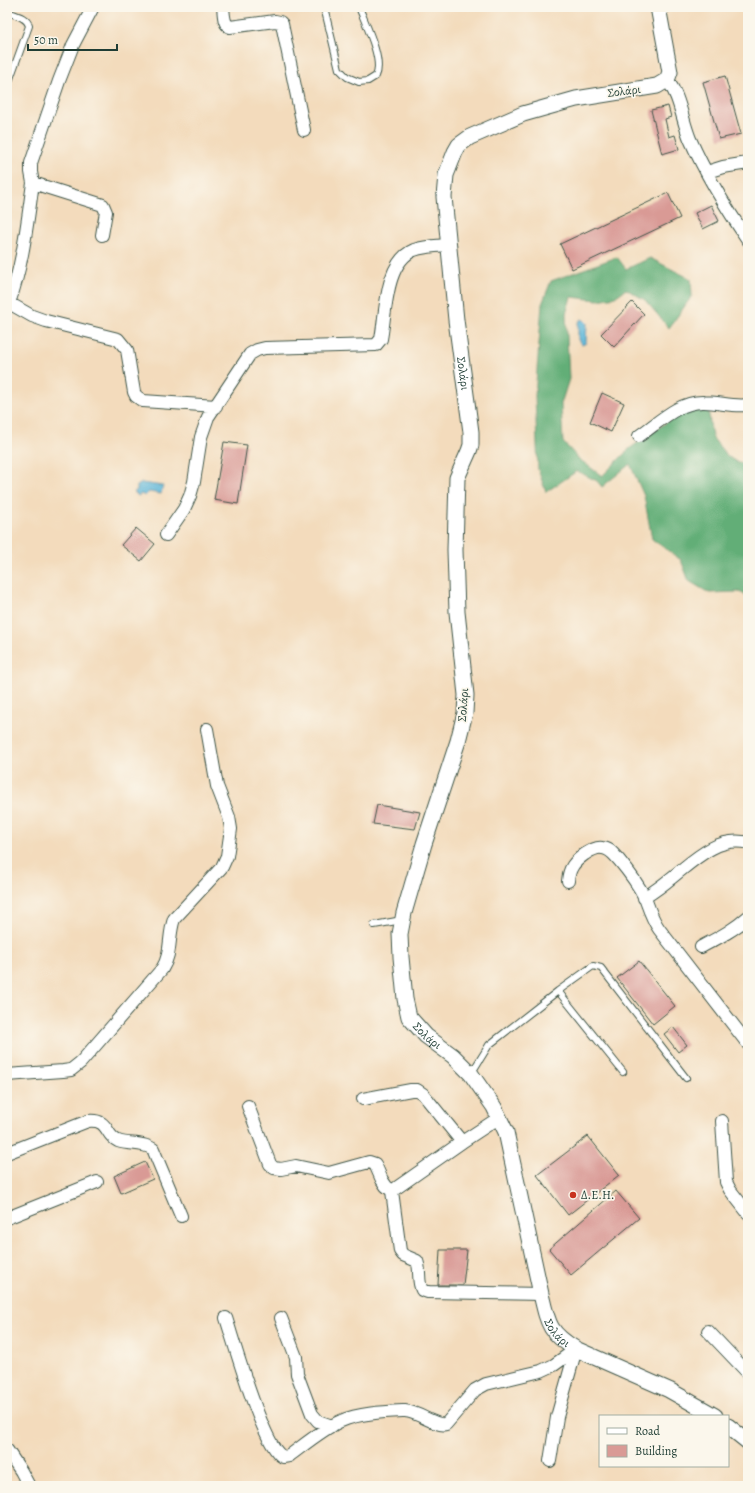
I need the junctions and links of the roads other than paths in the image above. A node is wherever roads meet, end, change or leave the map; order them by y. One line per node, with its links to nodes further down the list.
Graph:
1 (93, 7): 12 (street)
2 (223, 7): 9 (street)
3 (324, 7): 4 (lane)
4 (359, 7)
5 (658, 7): 7 (street)
6 (7, 12): 8 (lane)
7 (667, 80): 11 (street); 15 (street, Σολάρι)
8 (7, 86)
9 (304, 130)
10 (748, 163): 11 (street)
11 (707, 172): 14 (street)
12 (33, 183): 13 (street); 16 (street)
13 (102, 235)
14 (748, 240)
15 (448, 245): 18 (street); 26 (street, Σολάρι)
16 (8, 305): 18 (street)
17 (748, 405): 19 (street)
18 (216, 406): 20 (street)
19 (639, 436)
20 (166, 535)
21 (208, 729): 33 (street)
22 (748, 843): 24 (street)
23 (568, 881): 24 (street)
24 (644, 898): 30 (street)
25 (748, 917): 28 (street)
26 (402, 920): 27 (lane); 32 (street, Σολάρι)
27 (374, 925)
28 (701, 947)
29 (558, 991): 31 (lane); 32 (lane); 34 (lane)
30 (748, 1044)
31 (623, 1072)
32 (471, 1074): 37 (street, Σολάρι)
33 (7, 1075)
34 (686, 1078)
35 (363, 1099): 39 (street)
36 (248, 1106): 42 (street)
37 (500, 1117): 39 (street); 46 (street, Σολάρι)
38 (722, 1121): 43 (street)
39 (462, 1142): 42 (street)
40 (7, 1153): 44 (street)
41 (97, 1182): 45 (street)
42 (392, 1191): 46 (street)
43 (748, 1213)
44 (180, 1216)
45 (7, 1218)
46 (541, 1294): 50 (street, Σολάρι)
47 (226, 1318): 53 (street)
48 (281, 1318): 53 (street)
49 (708, 1331): 51 (street)
50 (576, 1349): 52 (street, Σολάρι); 53 (street); 57 (street)
51 (748, 1373)
52 (713, 1415)
53 (332, 1426)
54 (729, 1427): 55 (street)
55 (748, 1442)
56 (7, 1450): 58 (street)
57 (550, 1461)
58 (29, 1486)

